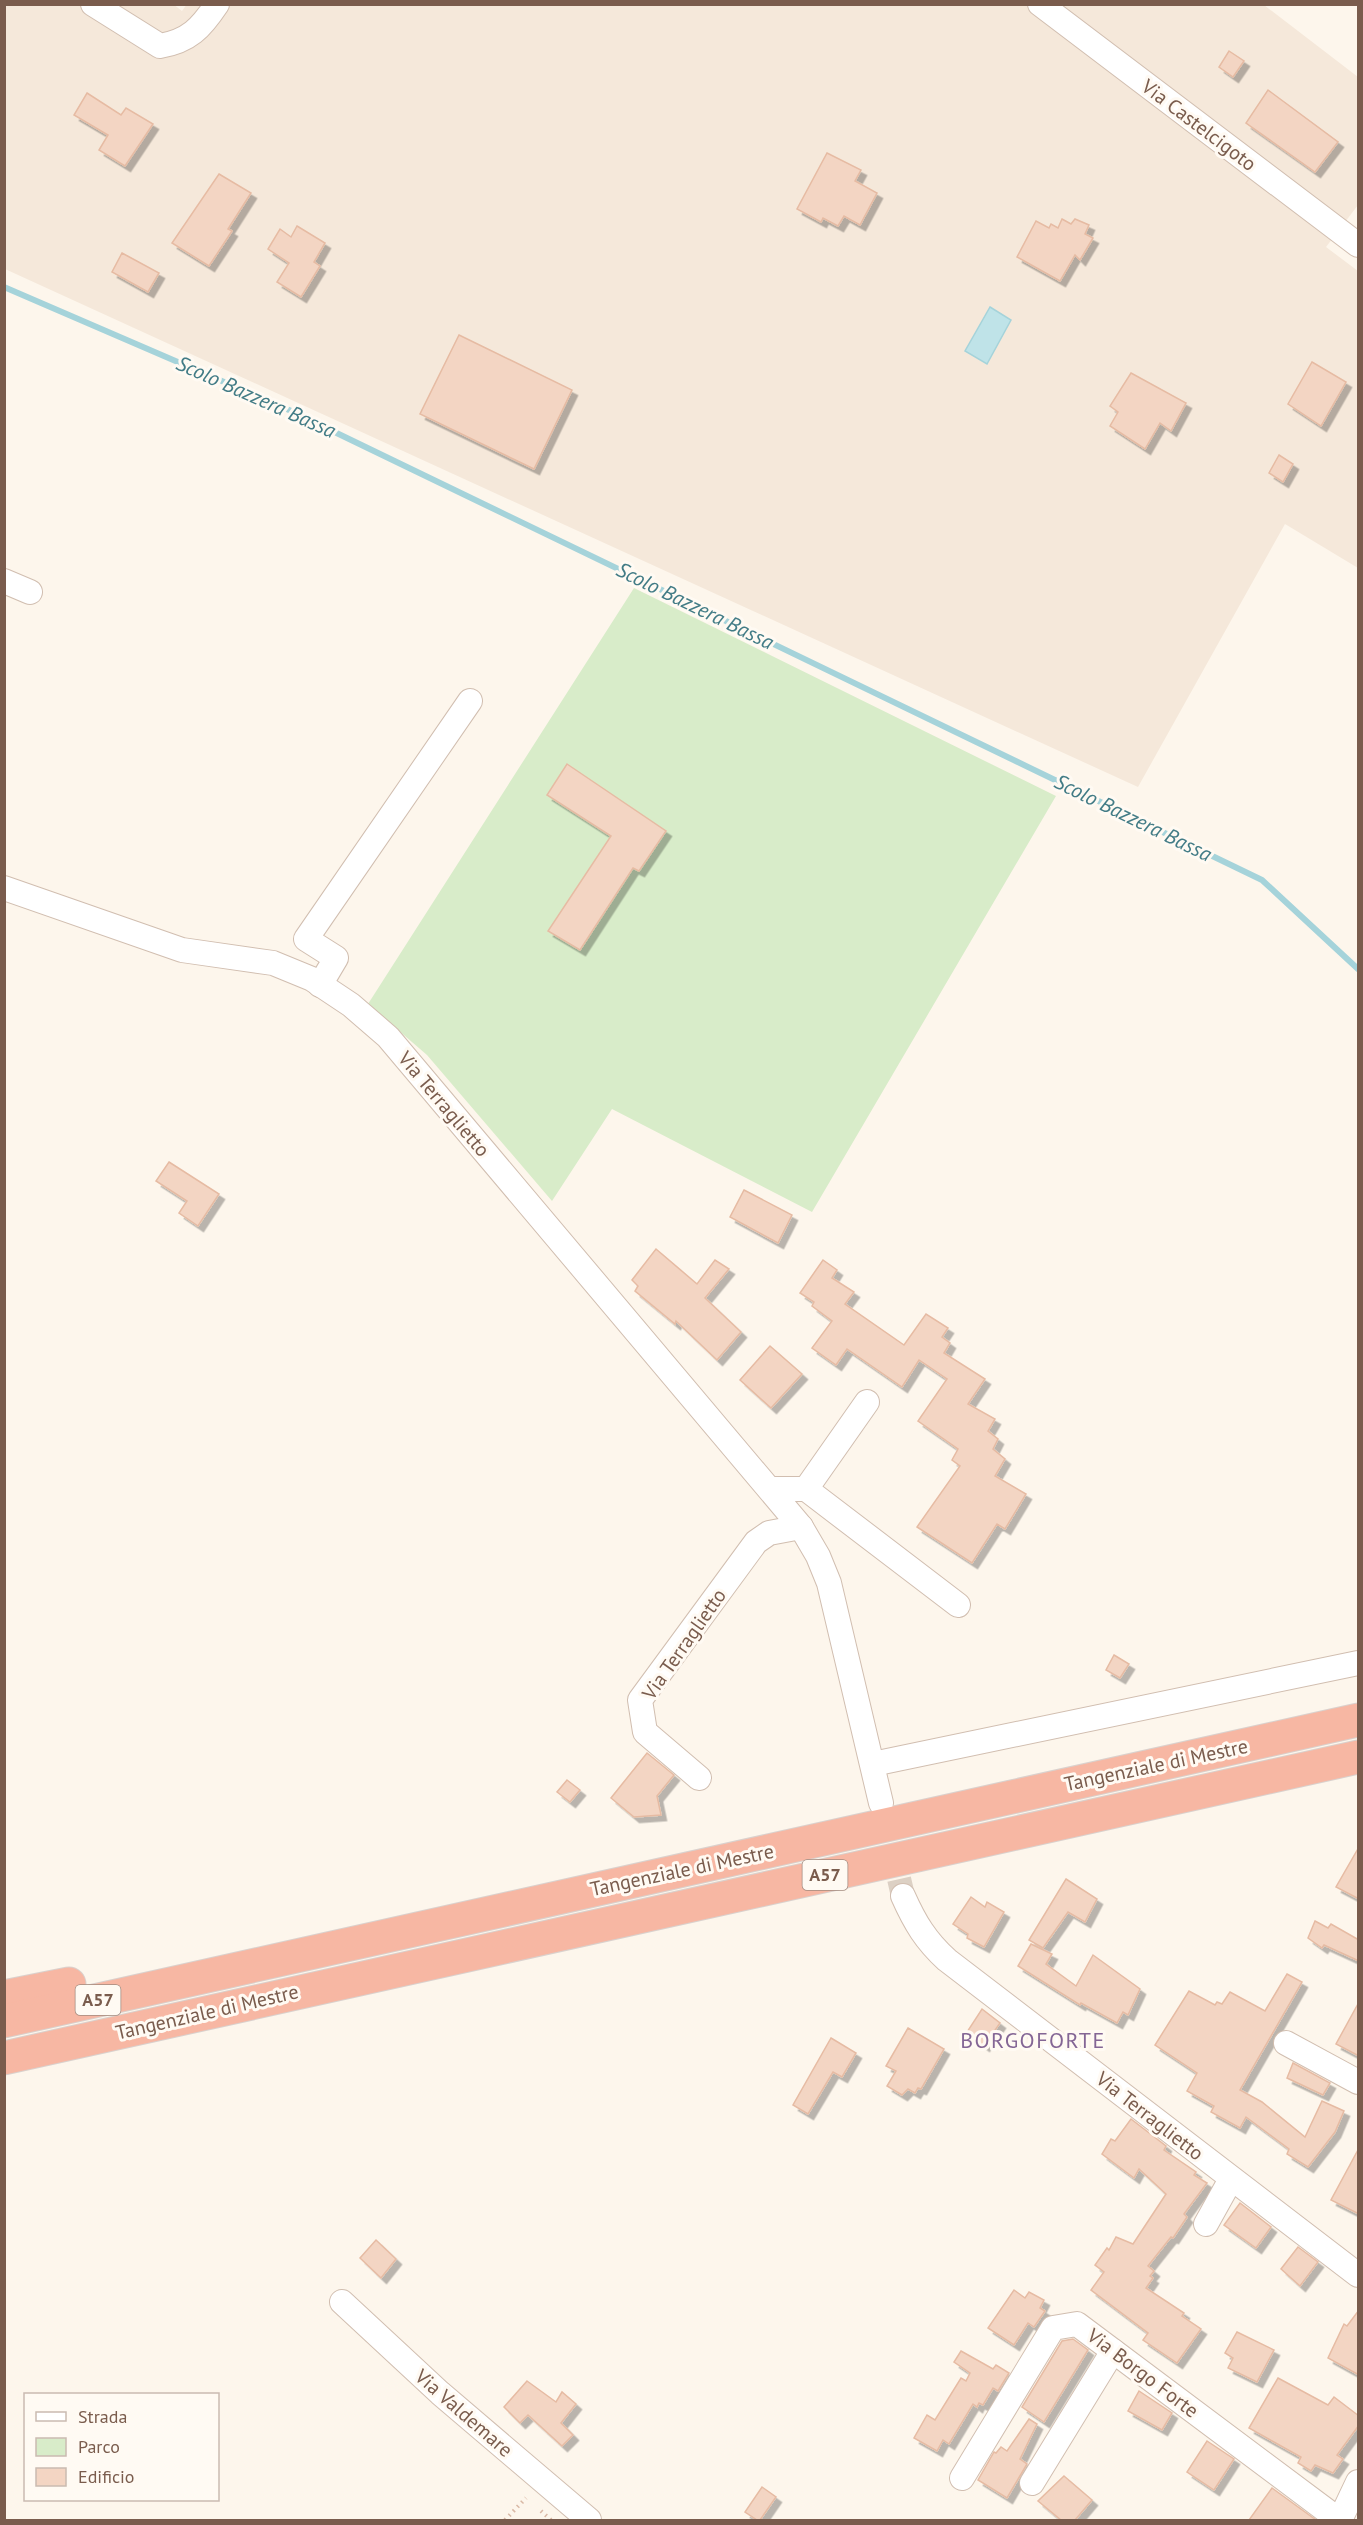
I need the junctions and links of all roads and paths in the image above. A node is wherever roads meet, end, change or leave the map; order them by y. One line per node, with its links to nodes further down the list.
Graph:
1 (93, 4): 2 (street)
2 (217, 4)
3 (1040, 4): 4 (street, Via Castelcigoto)
4 (1359, 245)
5 (4, 581): 6 (street)
6 (30, 592)
7 (470, 701): 9 (street)
8 (4, 888): 9 (street, Via Terraglietto)
9 (320, 985): 11 (street, Via Terraglietto)
10 (867, 1402): 12 (street)
11 (771, 1489): 12 (street); 13 (street, Via Terraglietto)
12 (806, 1489): 14 (street)
13 (801, 1527): 18 (street, Via Terraglietto); 19 (street, Via Terraglietto)
14 (958, 1605)
15 (1359, 1663): 18 (street)
16 (1359, 1719): 22 (highway, Tangenziale di Mestre / A57)
17 (1359, 1757): 26 (highway, Tangenziale di Mestre / A57)
18 (873, 1764): 20 (street, Via Terraglietto)
19 (699, 1778)
20 (881, 1803)
21 (903, 1896): 28 (street, Via Terraglietto)
22 (191, 1980): 23 (highway, A57); 24 (highway, Tangenziale di Mestre / A57)
23 (4, 1997)
24 (4, 2021)
25 (1287, 2043): 27 (street)
26 (4, 2058)
27 (1359, 2082)
28 (1231, 2179): 29 (street); 30 (street, Via Terraglietto)
29 (1206, 2224)
30 (1359, 2275)
31 (342, 2302): 38 (street, Via Valdemare)
32 (1113, 2351): 33 (street, Via Borgo Forte); 34 (street); 39 (street, Via Borgo Forte)
33 (962, 2478)
34 (1032, 2482)
35 (1359, 2482): 39 (street)
36 (505, 2520): 37 (path)
37 (551, 2520)
38 (589, 2520)
39 (1339, 2520)

